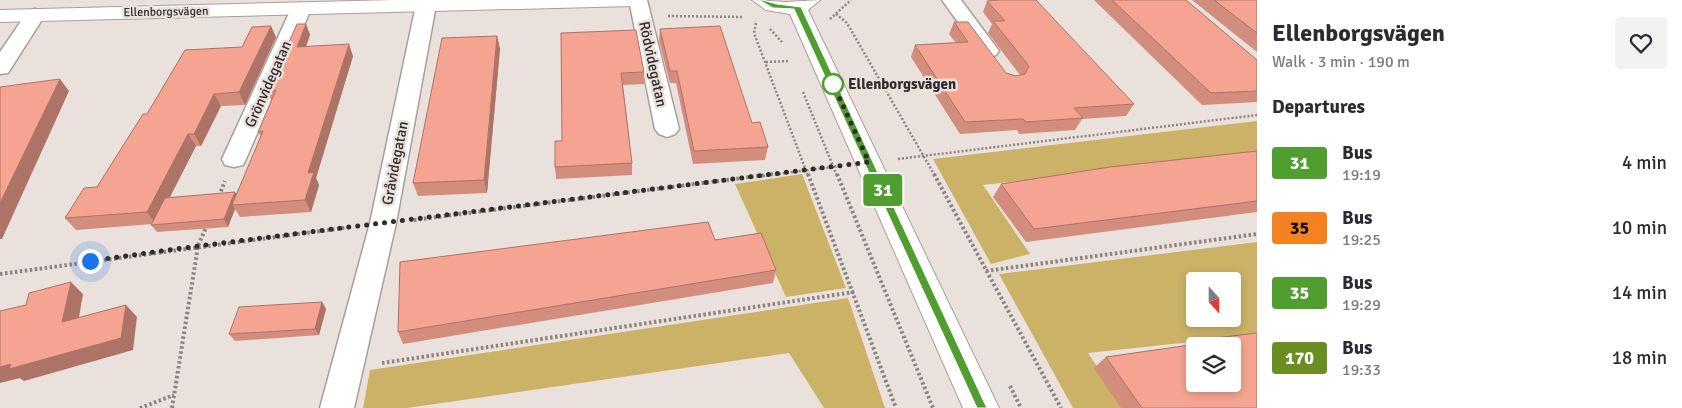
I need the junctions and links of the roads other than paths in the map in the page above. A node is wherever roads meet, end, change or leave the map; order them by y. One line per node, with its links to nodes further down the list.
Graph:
1 (632, 0): 6 (street, Ellenborgsvägen)
2 (638, 0): 12 (street, Rödvidegatan)
3 (762, 0): 5 (street)
4 (951, 0): 10 (street)
5 (803, 4): 15 (street)
6 (426, 5): 7 (street, Ellenborgsvägen); 14 (street, Gråvidegatan)
7 (301, 9): 8 (street, Ellenborgsvägen); 13 (street, Grönvidegatan)
8 (35, 15): 9 (street, Ellenborgsvägen); 11 (street)
9 (0, 16)
10 (998, 63)
11 (0, 68)
12 (667, 129)
13 (234, 160)
14 (337, 408)
15 (981, 408)

